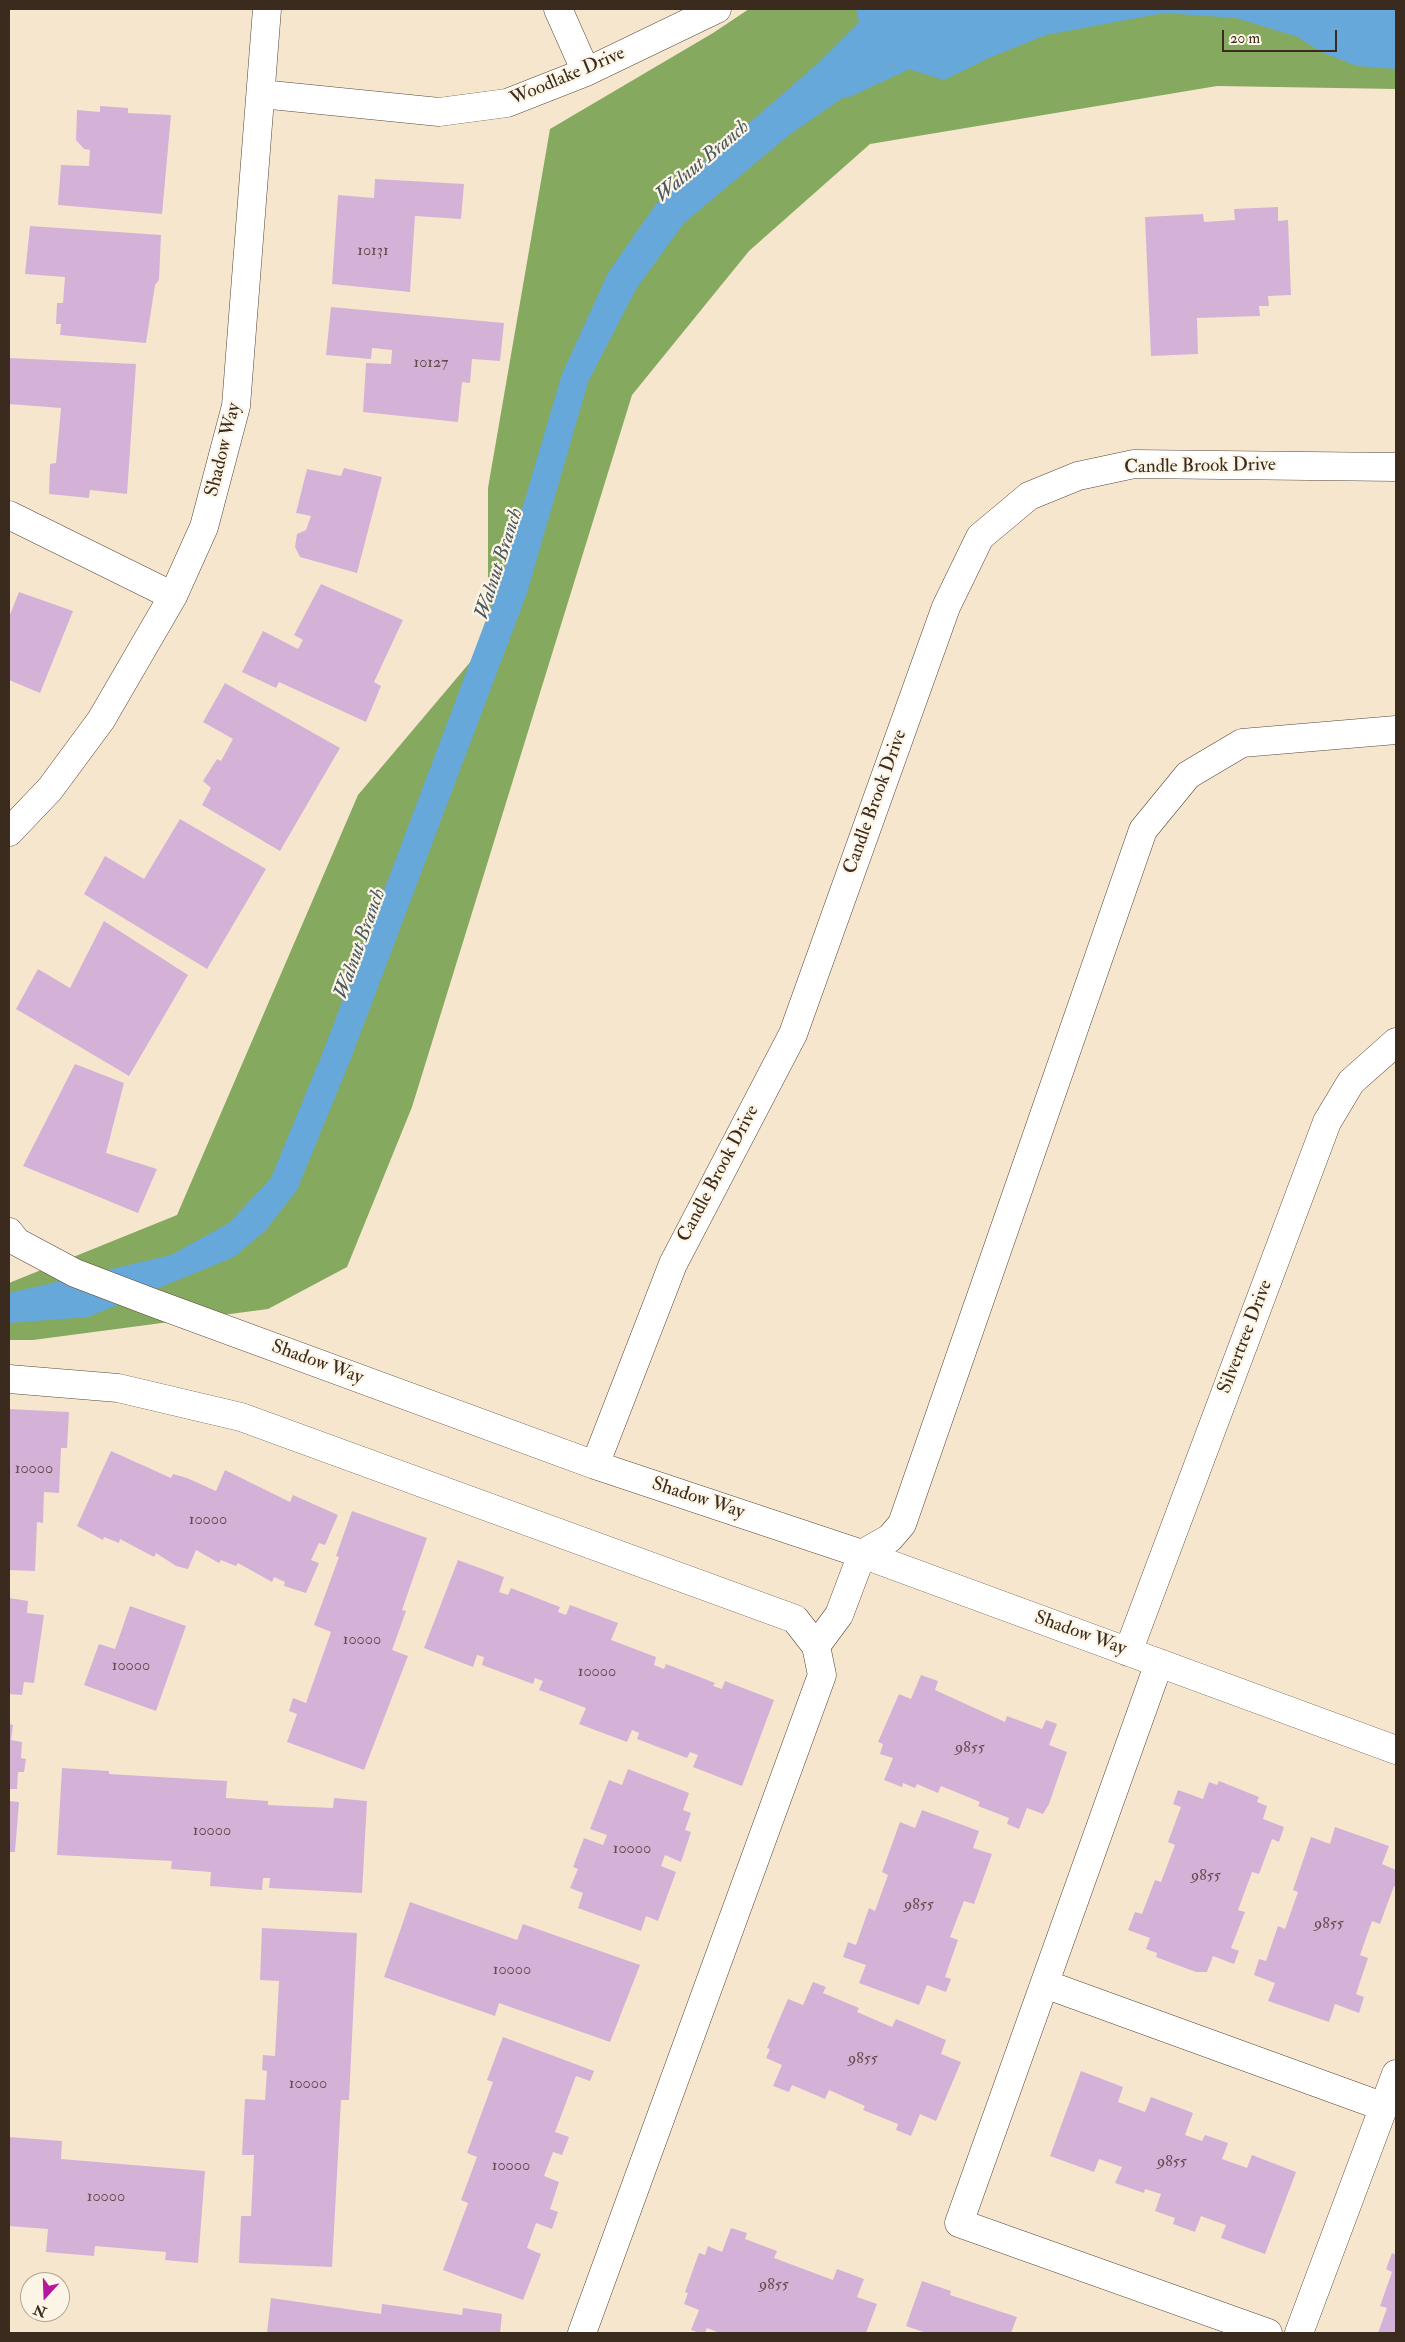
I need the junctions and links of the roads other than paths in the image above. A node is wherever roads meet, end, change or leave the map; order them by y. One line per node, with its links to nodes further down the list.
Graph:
1 (268, 9): 5 (street, Shadow Way)
2 (558, 9): 4 (street)
3 (717, 9): 4 (street, Woodlake Drive)
4 (586, 72): 5 (street, Woodlake Drive)
5 (261, 94): 8 (street, Shadow Way)
6 (1396, 467): 14 (street, Candle Brook Drive)
7 (9, 515): 8 (street)
8 (173, 596): 10 (street, Shadow Way)
9 (1396, 730): 15 (street)
10 (9, 832)
11 (1396, 1042): 17 (street, Silvertree Drive)
12 (9, 1232): 14 (street, Shadow Way)
13 (9, 1379): 16 (street)
14 (595, 1465): 15 (street, Shadow Way)
15 (862, 1554): 16 (street); 17 (street, Shadow Way)
16 (816, 1646): 23 (street)
17 (1128, 1652): 18 (street, Shadow Way)
18 (1159, 1664): 19 (street, Shadow Way); 20 (street)
19 (1395, 1745)
20 (1045, 1984): 22 (street); 24 (street)
21 (1396, 2074): 22 (street)
22 (1384, 2107): 25 (street)
23 (582, 2333)
24 (1268, 2333)
25 (1299, 2333)

